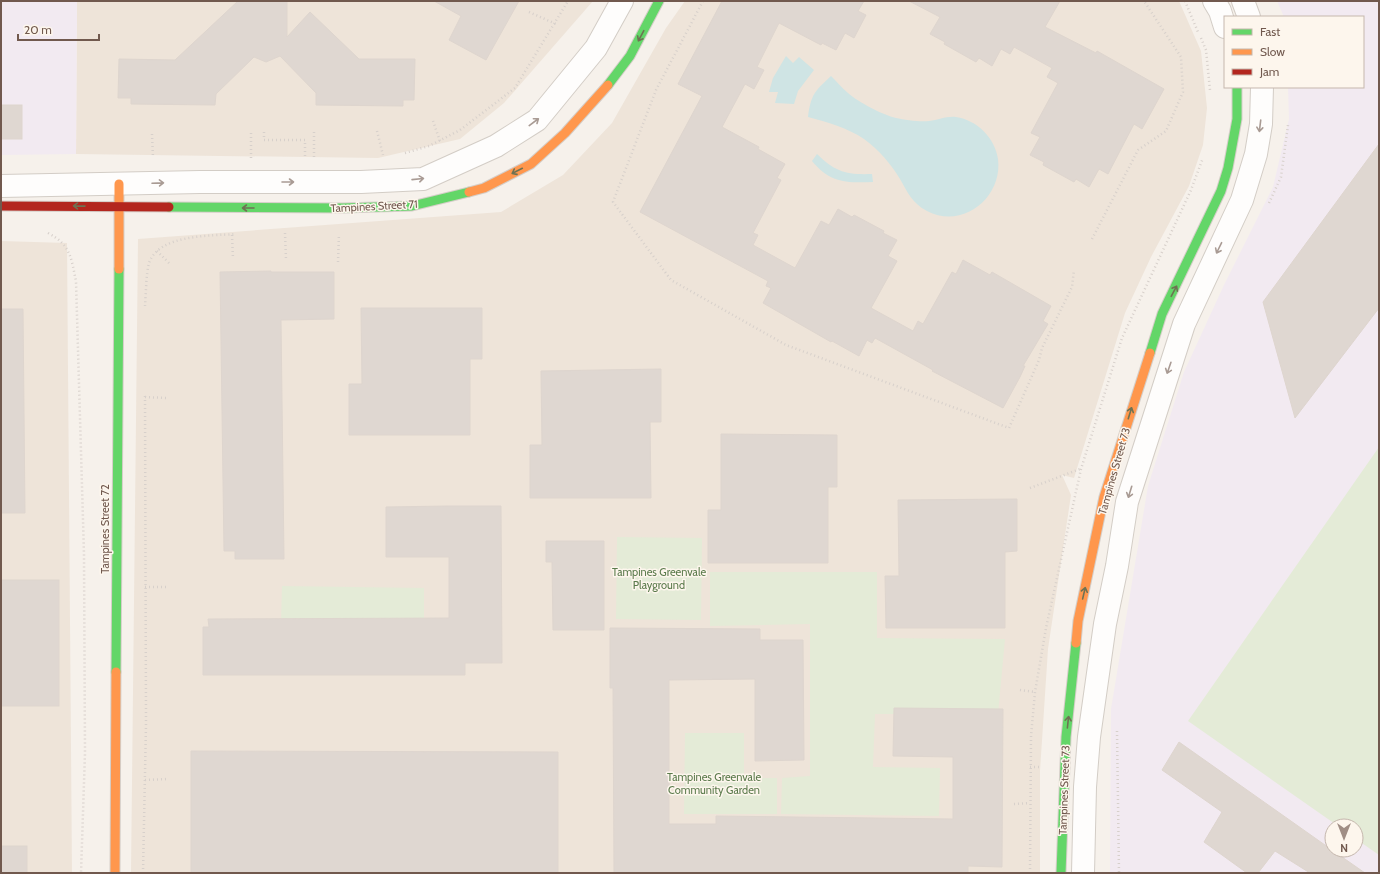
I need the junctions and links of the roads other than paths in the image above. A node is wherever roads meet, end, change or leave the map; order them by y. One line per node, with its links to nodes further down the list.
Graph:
1 (622, 1): 9 (street, one-way to 1)
2 (659, 1): 12 (street, Tampines Street 71, one-way to 12)
3 (1214, 1): 6 (street)
4 (1243, 1): 5 (street)
5 (1249, 16)
6 (1224, 24)
7 (1237, 88): 14 (street, Tampines Street 73, one-way to 7)
8 (1262, 88): 15 (street, Tampines Street 73, one-way to 15)
9 (119, 184): 10 (street); 12 (street, Tampines Street 72)
10 (1, 186)
11 (1, 206): 12 (street, Tampines Street 71, one-way to 11)
12 (118, 206): 13 (street, Tampines Street 72)
13 (115, 873)
14 (1062, 873)
15 (1083, 873)

